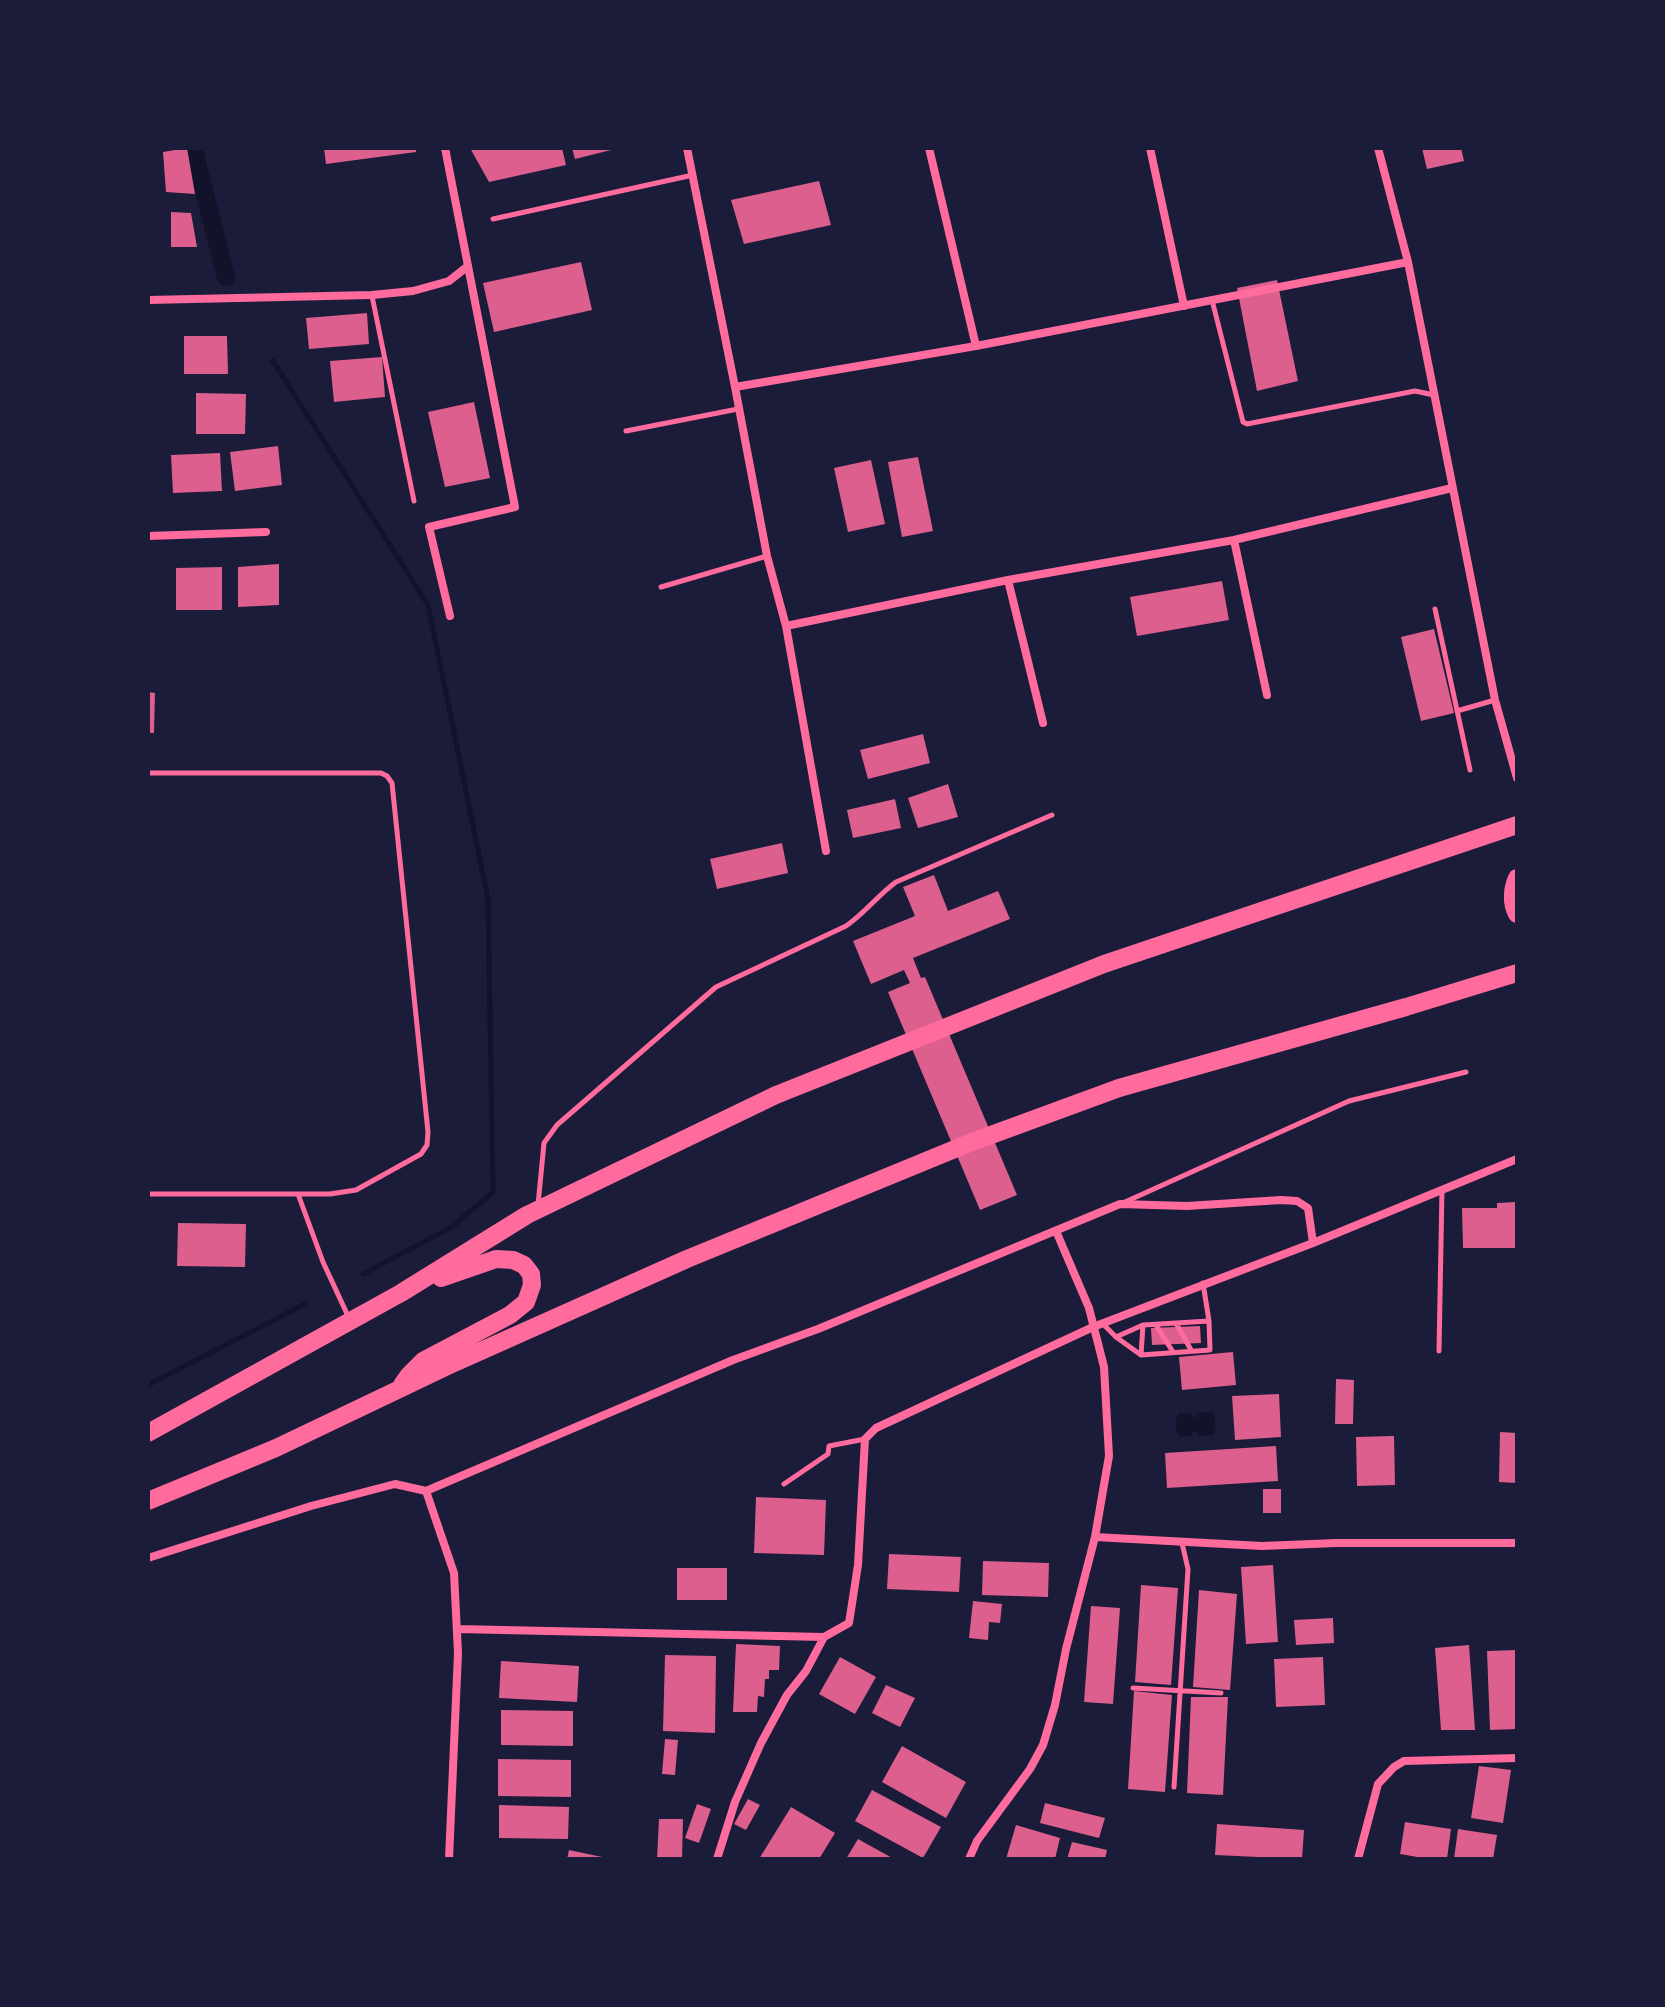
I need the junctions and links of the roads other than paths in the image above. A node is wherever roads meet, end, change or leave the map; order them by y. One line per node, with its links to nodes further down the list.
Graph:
1 (445, 148): 9 (street)
2 (687, 148): 6 (street)
3 (929, 148): 14 (street)
4 (1150, 148): 13 (street)
5 (1378, 148): 8 (street)
6 (693, 175): 7 (lane); 15 (street)
7 (493, 219)
8 (1408, 262): 12 (street); 16 (street)
9 (468, 266): 10 (street); 28 (street)
10 (372, 295): 11 (street); 20 (lane)
11 (148, 300)
12 (1212, 300): 13 (street); 16 (lane)
13 (1184, 306): 14 (street)
14 (976, 346): 15 (street)
15 (735, 387): 17 (street)
16 (1434, 395): 19 (street)
17 (739, 409): 18 (lane); 24 (street)
18 (626, 431)
19 (1452, 488): 23 (street); 31 (street)
20 (414, 501)
21 (266, 532): 22 (street)
22 (148, 536)
23 (1234, 540): 25 (street); 30 (street)
24 (767, 556): 26 (lane); 29 (street)
25 (1008, 580): 29 (street); 33 (street)
26 (661, 587)
27 (1435, 609): 32 (lane)
28 (450, 616)
29 (786, 626): 39 (street)
30 (1267, 695)
31 (1495, 700): 32 (lane); 36 (street)
32 (1457, 711): 34 (lane)
33 (1043, 723)
34 (1470, 770)
35 (148, 773): 47 (lane)
36 (1517, 778)
37 (1052, 815): 49 (lane)
38 (1517, 825): 49 (highway)
39 (826, 851)
40 (1517, 878): 41 (highway)
41 (1517, 914)
42 (1517, 973): 65 (highway)
43 (1466, 1072): 48 (lane)
44 (1517, 1159): 45 (street)
45 (1442, 1188): 51 (street); 62 (lane)
46 (148, 1194): 47 (lane)
47 (298, 1194): 54 (lane)
48 (1120, 1204): 50 (street); 51 (street)
49 (538, 1210): 53 (highway)
50 (1056, 1231): 58 (street); 69 (street)
51 (1313, 1243): 52 (street)
52 (1203, 1283): 55 (lane); 58 (street)
53 (401, 1293): 54 (highway); 65 (highway)
54 (350, 1320): 66 (highway)
55 (1209, 1321): 56 (lane); 61 (lane)
56 (1176, 1323): 57 (lane); 61 (lane)
57 (1155, 1324): 59 (lane); 63 (lane)
58 (1098, 1325): 60 (lane); 67 (street); 71 (street)
59 (1143, 1325): 60 (lane); 64 (lane)
60 (1116, 1337): 64 (lane)
61 (1191, 1351): 63 (lane)
62 (1439, 1351)
63 (1173, 1352): 64 (lane)
64 (1141, 1355)
65 (398, 1390): 70 (highway)
66 (148, 1433)
67 (865, 1439): 68 (lane); 76 (street)
68 (784, 1484)
69 (426, 1491): 74 (street); 75 (street)
70 (148, 1501)
71 (1095, 1537): 72 (street); 84 (street)
72 (1182, 1542): 73 (street); 78 (lane)
73 (1517, 1543)
74 (148, 1558)
75 (457, 1629): 76 (street); 82 (street)
76 (824, 1637): 83 (street)
77 (1133, 1688): 78 (lane)
78 (1180, 1691): 79 (lane); 81 (lane)
79 (1221, 1693)
80 (1517, 1758): 85 (street)
81 (1174, 1787)
82 (449, 1859)
83 (717, 1859)
84 (969, 1859)
85 (1358, 1859)

